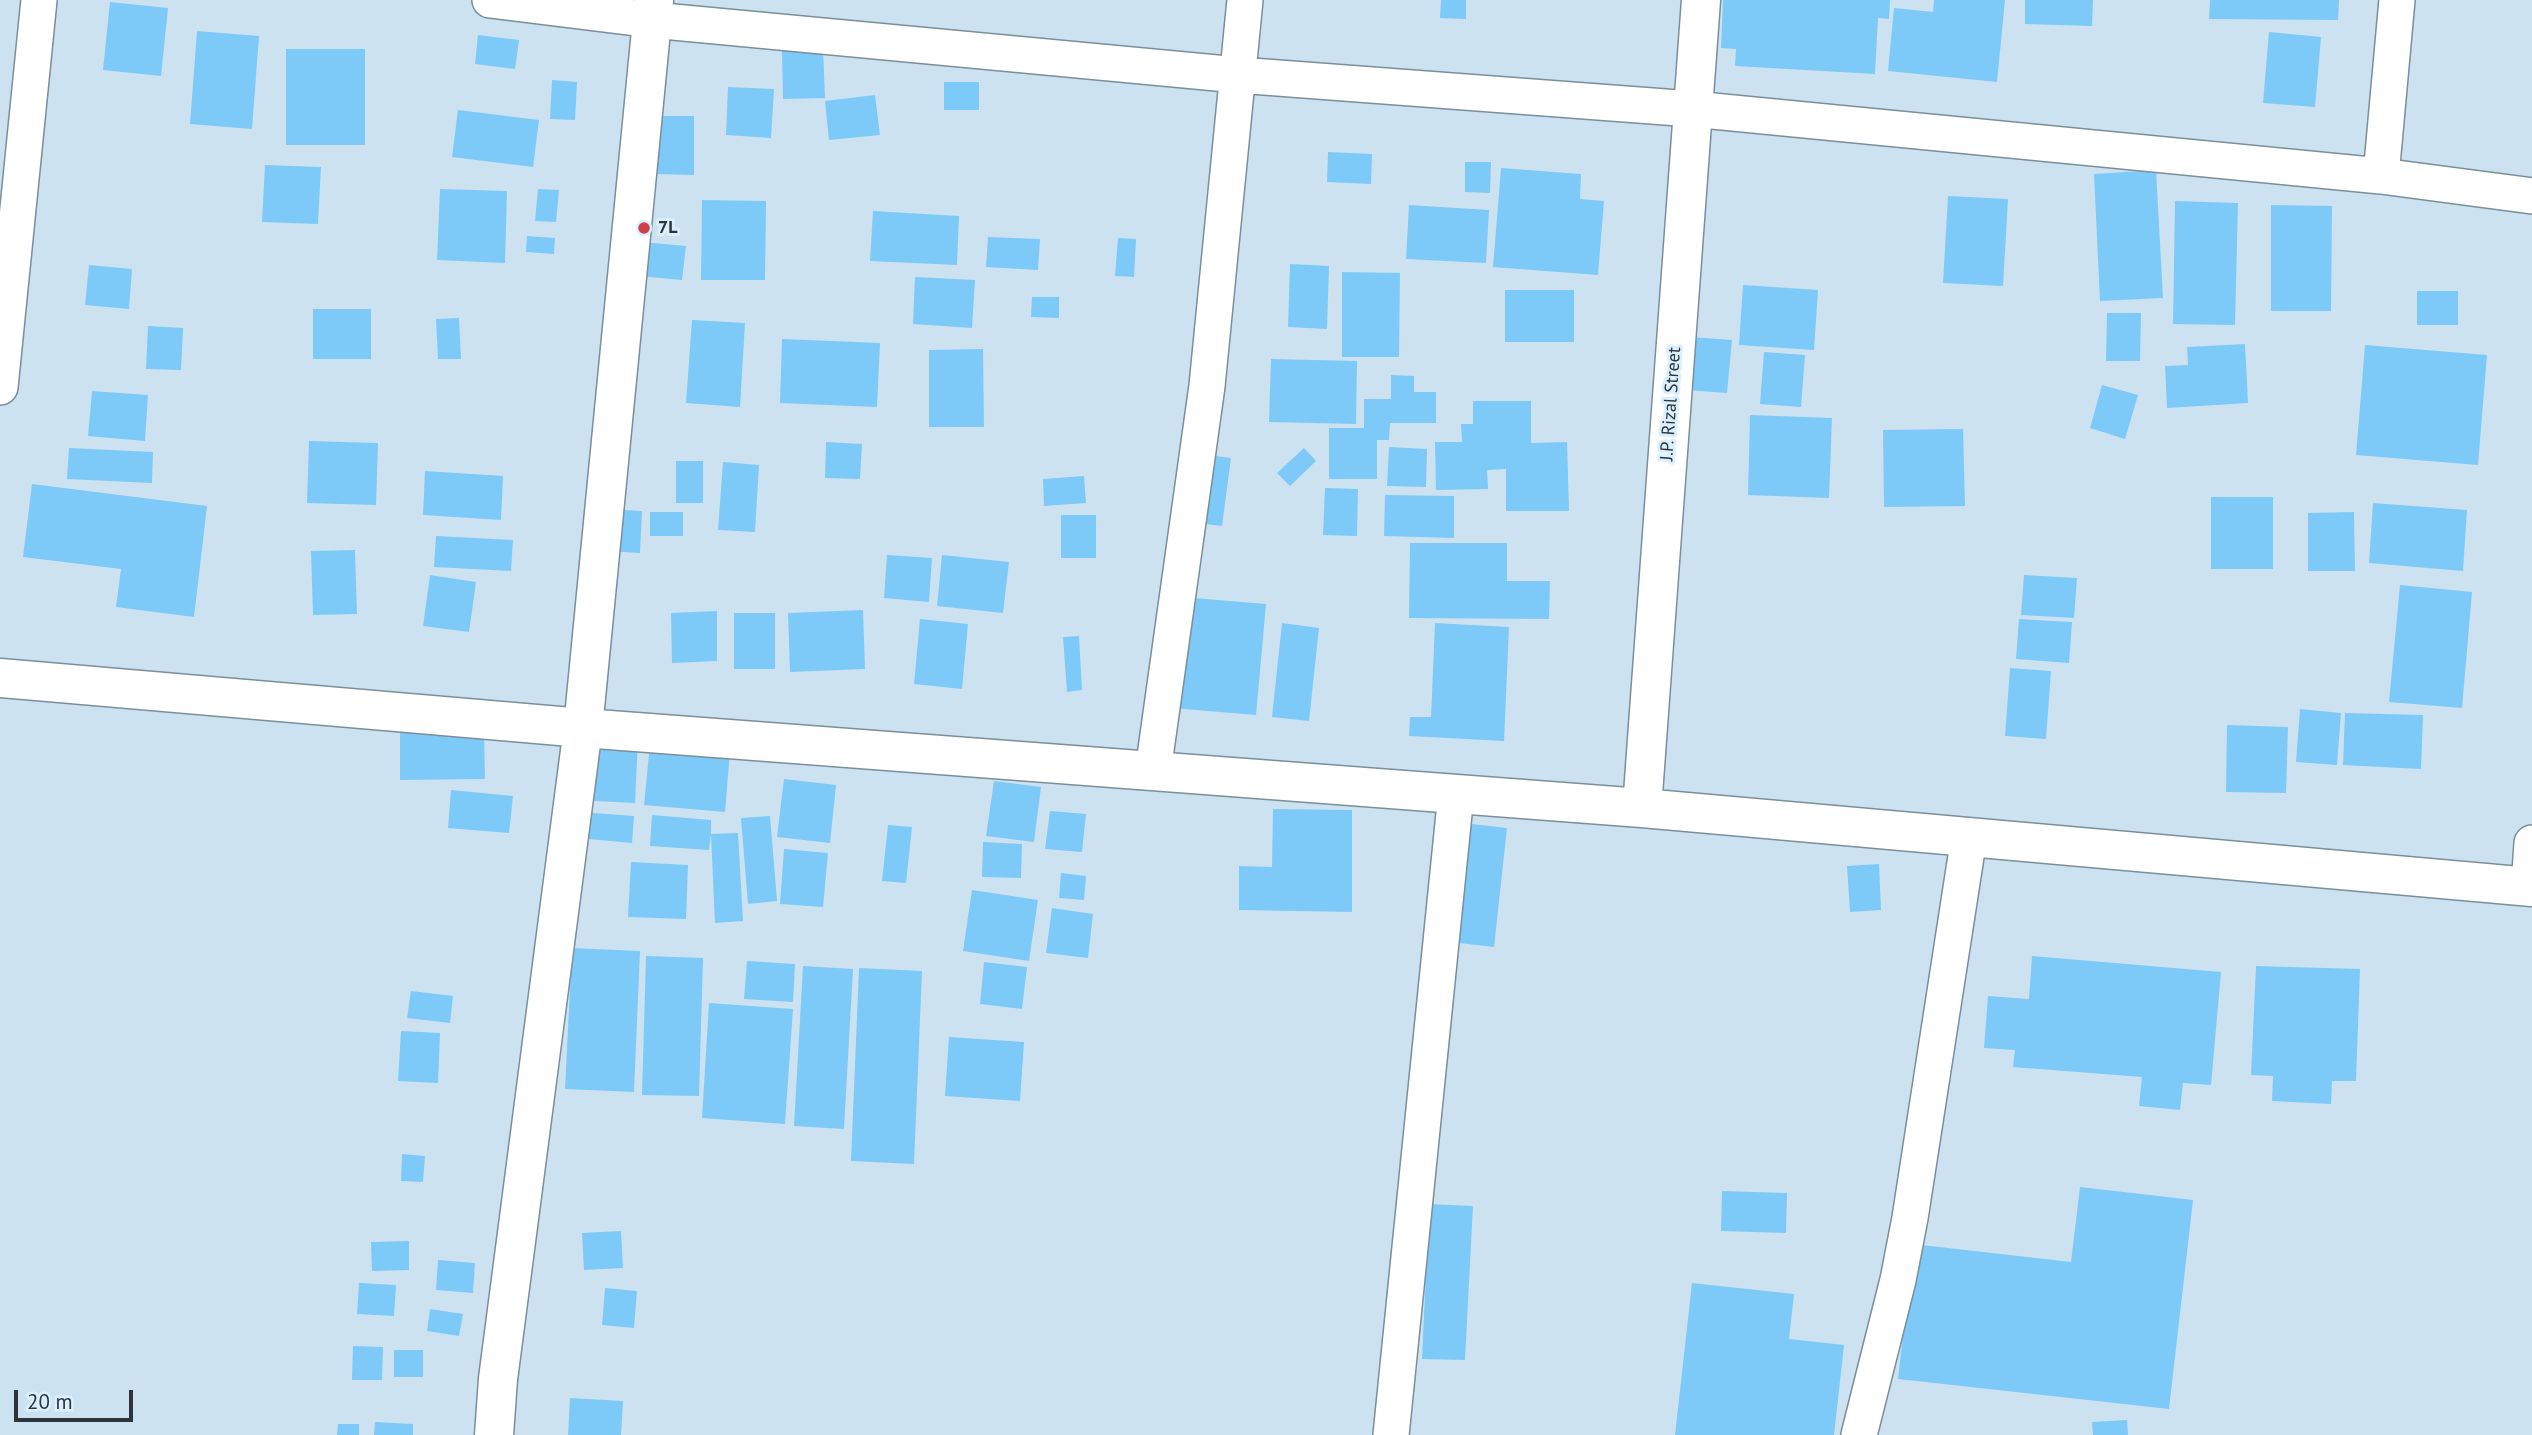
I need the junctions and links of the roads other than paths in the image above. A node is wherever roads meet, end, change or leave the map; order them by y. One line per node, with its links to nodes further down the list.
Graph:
1 (39, 0): 11 (street)
2 (490, 0): 6 (street)
3 (1245, 0): 7 (street)
4 (1701, 0): 8 (main road, J.P. Rizal Street)
5 (2397, 0): 9 (street)
6 (653, 10): 7 (street); 13 (main road)
7 (1238, 75): 8 (street); 14 (street)
8 (1692, 109): 9 (street); 16 (main road, J.P. Rizal Street)
9 (2381, 176): 10 (street)
10 (2532, 196)
11 (0, 387)
12 (0, 678): 13 (main road)
13 (583, 728): 14 (main road); 20 (main road)
14 (1153, 771): 15 (main road)
15 (1455, 794): 16 (main road); 21 (street)
16 (1642, 808): 17 (main road)
17 (1969, 836): 19 (main road); 22 (street)
18 (2532, 843): 19 (street)
19 (2531, 887)
20 (494, 1435)
21 (1391, 1435)
22 (1859, 1435)

